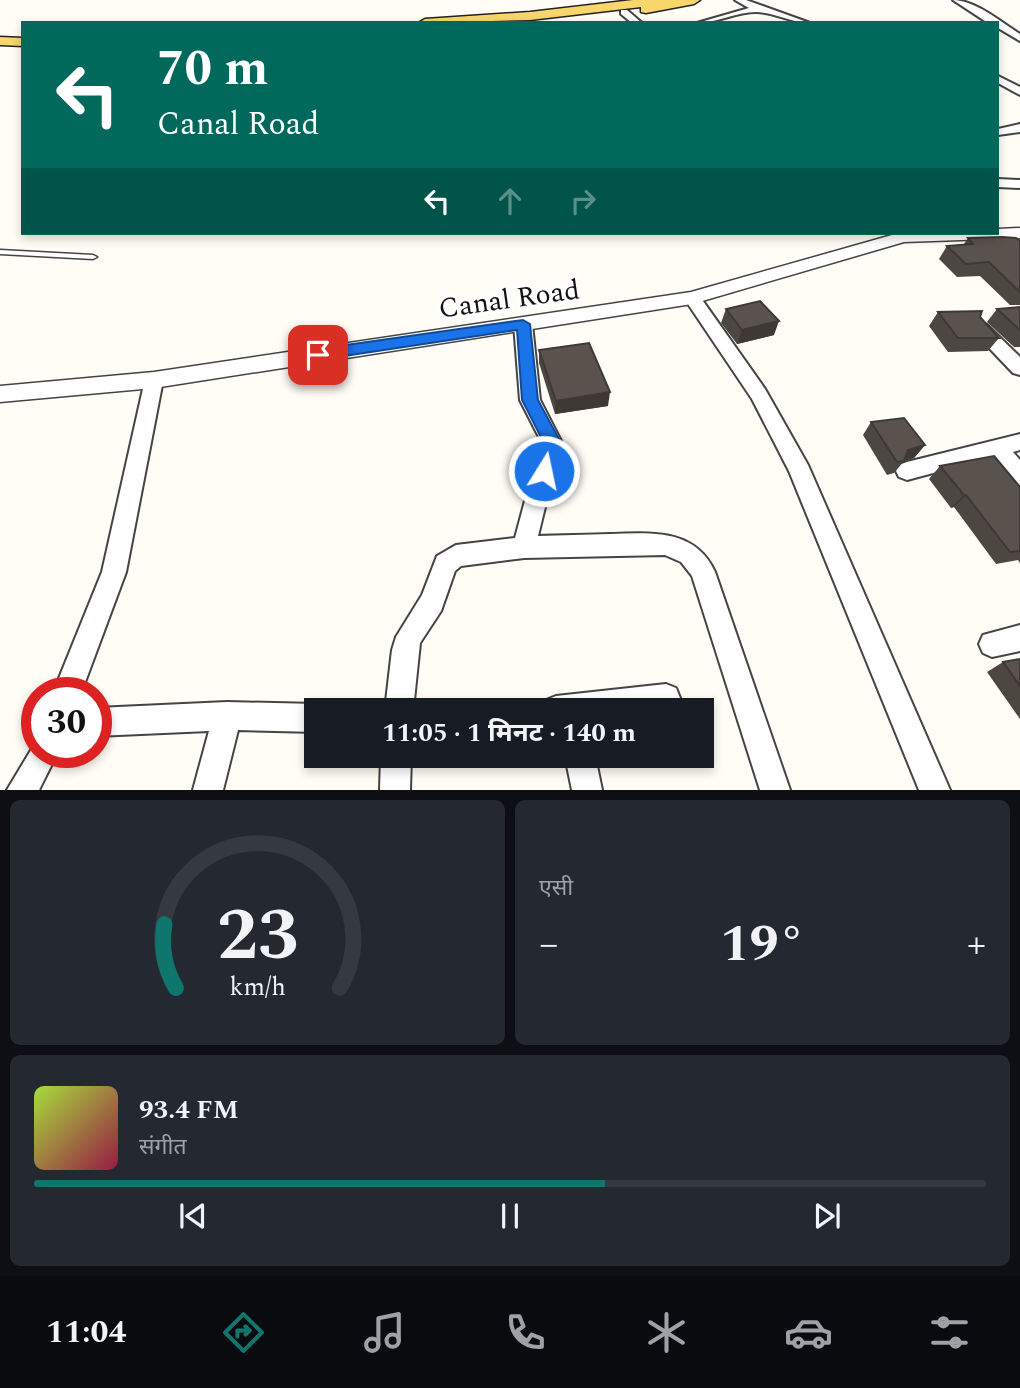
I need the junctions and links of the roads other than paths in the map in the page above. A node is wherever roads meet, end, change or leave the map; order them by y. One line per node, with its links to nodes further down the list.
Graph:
1 (666, 0): 7 (main road)
2 (692, 0): 6 (main road)
3 (739, 0): 5 (street)
4 (957, 0): 12 (street)
5 (757, 9): 10 (street); 11 (street)
6 (624, 12): 8 (main road); 9 (street)
7 (451, 21)
8 (536, 21)
9 (635, 21)
10 (711, 21)
11 (798, 21)
12 (993, 21)
13 (999, 25): 16 (street)
14 (0, 32): 15 (main road)
15 (21, 33)
16 (1020, 38)
17 (0, 41): 18 (main road)
18 (21, 42)
19 (999, 80): 20 (street)
20 (1020, 93): 21 (street)
21 (1020, 103)
22 (1020, 128): 23 (street)
23 (999, 132)
24 (999, 183): 25 (street)
25 (1020, 184)
26 (1011, 233): 29 (street)
27 (903, 235): 31 (street, Canal Road)
28 (0, 252): 30 (lane)
29 (1020, 253)
30 (93, 257)
31 (692, 298): 32 (street, Canal Road); 57 (street)
32 (523, 324): 35 (street, Canal Road); 41 (street)
33 (981, 329): 34 (street)
34 (1020, 368)
35 (155, 380): 36 (street, Canal Road); 44 (street)
36 (0, 394)
37 (1020, 442): 38 (street)
38 (998, 448): 39 (street); 40 (street)
39 (906, 471)
40 (1020, 476)
41 (524, 547): 45 (street); 56 (street)
42 (1020, 638): 43 (street)
43 (992, 644)
44 (73, 677)
45 (400, 698)
46 (226, 716): 47 (street); 48 (street); 53 (street)
47 (304, 718)
48 (112, 721)
49 (34, 768): 52 (street)
50 (396, 768): 54 (street)
51 (583, 768): 55 (street)
52 (22, 789)
53 (208, 789)
54 (395, 789)
55 (587, 789)
56 (775, 789)
57 (935, 789)

